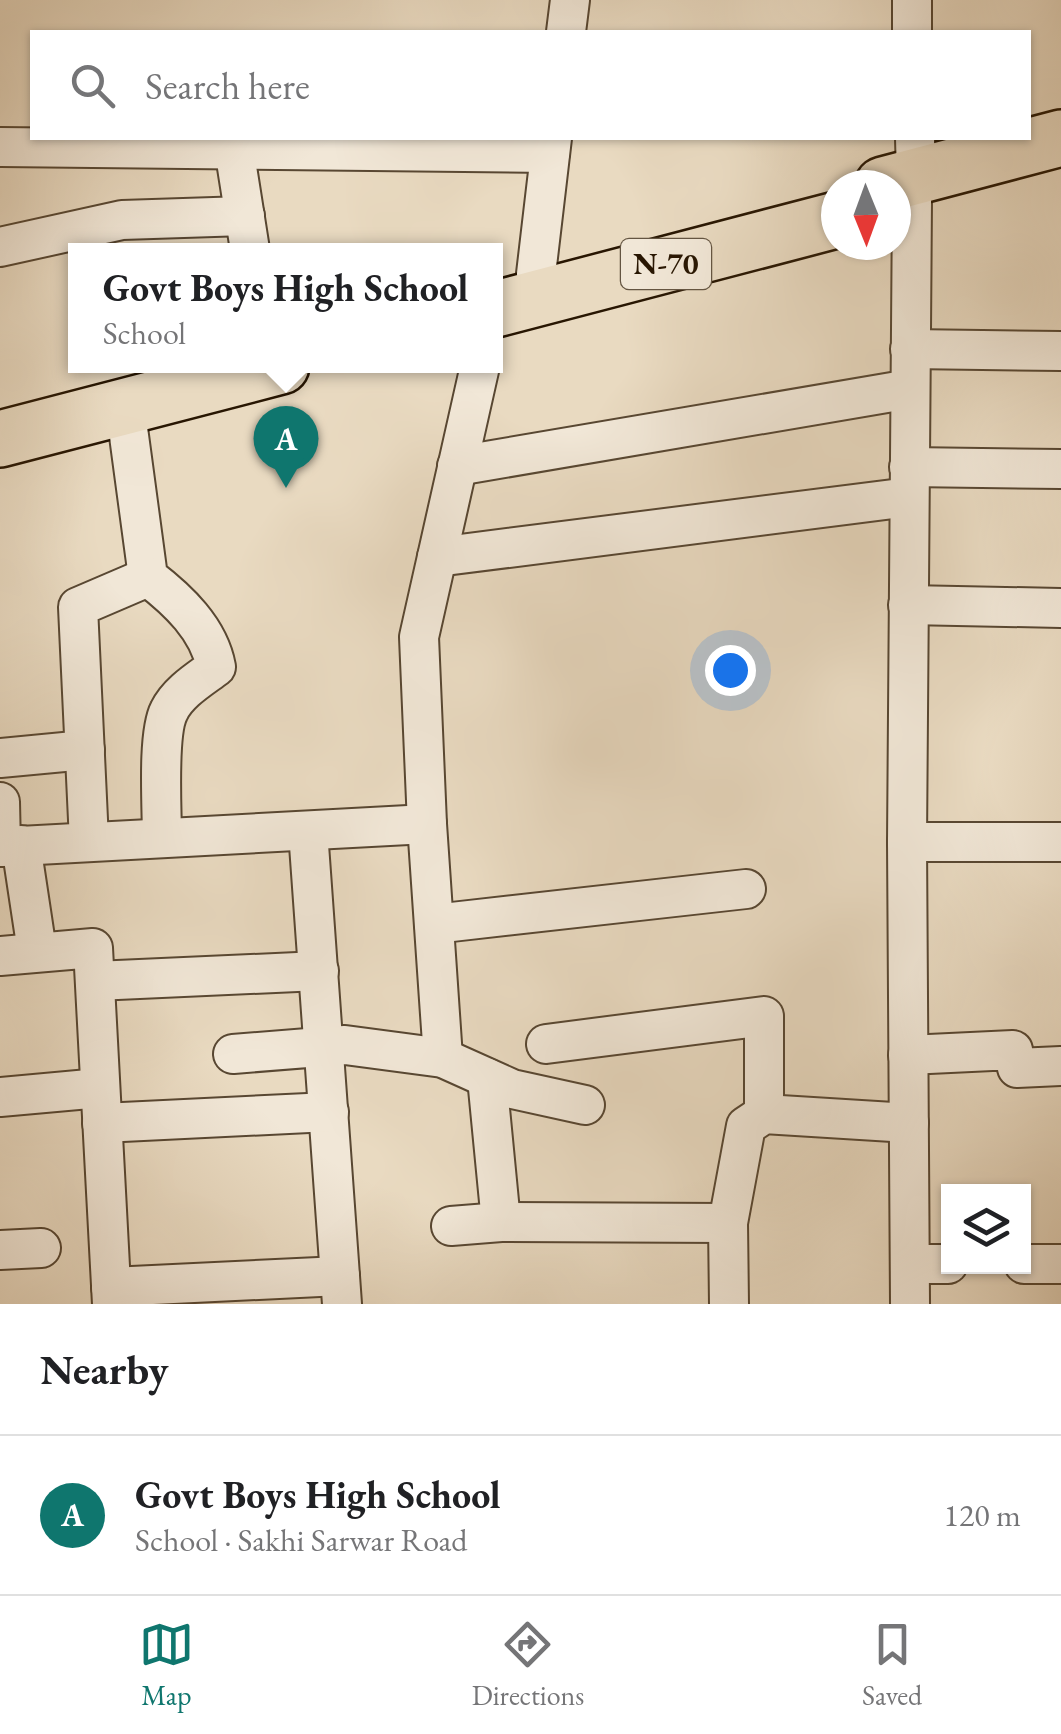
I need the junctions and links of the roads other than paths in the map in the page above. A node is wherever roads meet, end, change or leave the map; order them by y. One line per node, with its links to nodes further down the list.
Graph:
1 (570, 0): 3 (street)
2 (912, 0): 4 (street)
3 (566, 30)
4 (912, 30)
5 (1061, 138): 10 (highway)
6 (551, 145): 8 (street); 18 (street)
7 (0, 147): 8 (street)
8 (234, 148): 14 (street)
9 (1061, 162): 11 (highway)
10 (911, 179)
11 (911, 180)
12 (821, 202): 17 (highway, N-70)
13 (821, 223): 17 (highway, N-70)
14 (248, 234): 15 (street)
15 (0, 247)
16 (907, 260): 19 (street)
17 (633, 261): 18 (highway, N-70)
18 (509, 289)
19 (910, 349): 20 (street); 24 (street)
20 (1061, 351)
21 (159, 373): 26 (highway)
22 (253, 373): 25 (highway)
23 (478, 373): 28 (street)
24 (910, 389): 28 (street); 30 (street)
25 (125, 406): 27 (highway); 32 (street)
26 (0, 414)
27 (0, 439)
28 (457, 466): 31 (street)
29 (1061, 468): 30 (street)
30 (909, 482): 31 (street); 33 (street)
31 (437, 557): 38 (street)
32 (148, 576): 35 (street); 40 (street)
33 (908, 605): 34 (street); 42 (street)
34 (1061, 608)
35 (85, 750): 36 (street); 41 (street)
36 (0, 758)
37 (0, 802): 44 (street)
38 (427, 824): 39 (street); 46 (street)
39 (308, 832): 40 (street); 48 (street)
40 (162, 838): 41 (street)
41 (89, 841): 44 (street)
42 (907, 842): 43 (street); 53 (street)
43 (1061, 842)
44 (7, 846): 47 (street)
45 (746, 890): 46 (street)
46 (434, 924): 54 (street)
47 (18, 953): 49 (street)
48 (319, 970): 49 (street); 51 (street)
49 (95, 981): 58 (street)
50 (546, 1044): 61 (street)
51 (325, 1047): 52 (street); 54 (street); 60 (street)
52 (233, 1054)
53 (908, 1055): 55 (street); 62 (street)
54 (444, 1058): 56 (street)
55 (1061, 1066)
56 (487, 1078): 59 (street); 63 (street)
57 (0, 1097): 58 (street)
58 (101, 1105): 60 (street); 73 (street)
59 (585, 1105)
60 (329, 1112): 72 (street)
61 (764, 1114): 62 (street); 64 (street)
62 (909, 1123): 68 (street)
63 (502, 1222): 64 (street); 65 (street)
64 (728, 1223): 74 (street)
65 (451, 1226)
66 (41, 1248): 67 (street)
67 (0, 1250)
68 (910, 1264): 69 (street); 75 (street)
69 (941, 1264)
70 (1031, 1264): 71 (street)
71 (1061, 1264)
72 (341, 1290): 73 (street)
73 (112, 1296)
74 (729, 1304)
75 (910, 1304)

